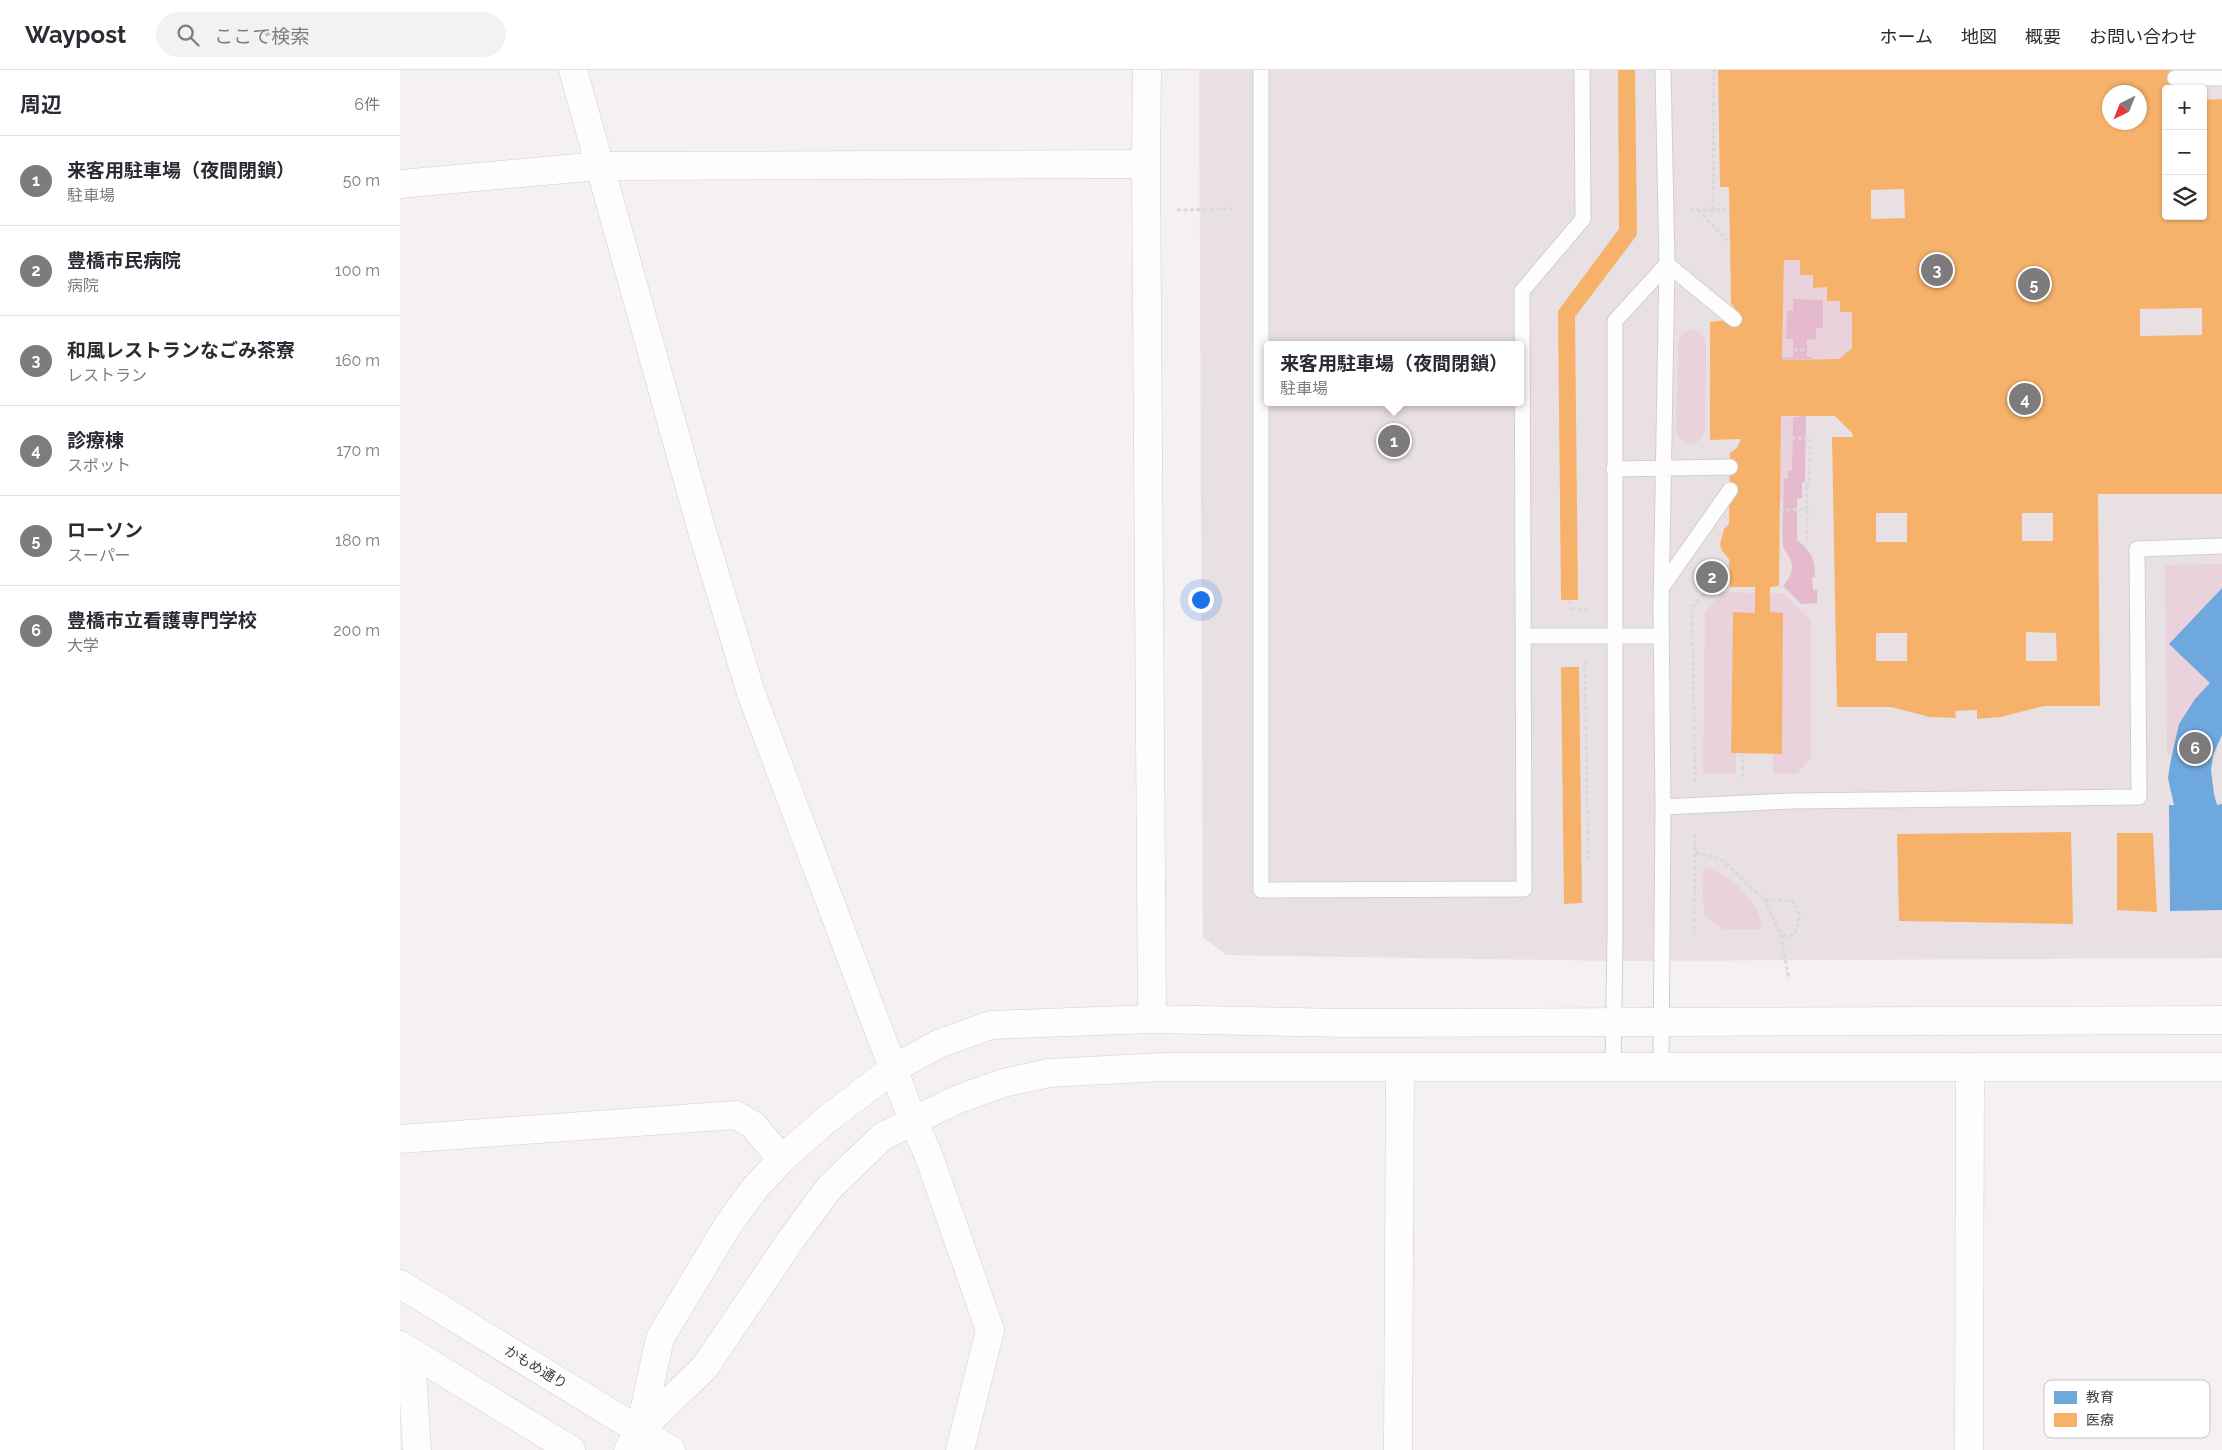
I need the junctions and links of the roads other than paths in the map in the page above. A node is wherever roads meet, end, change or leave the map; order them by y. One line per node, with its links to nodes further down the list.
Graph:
1 (573, 70): 9 (street)
2 (1147, 70): 8 (street)
3 (1261, 70): 21 (lane)
4 (1582, 70): 13 (lane)
5 (1664, 70): 11 (lane)
6 (2175, 78): 7 (lane)
7 (2222, 78)
8 (1146, 164): 9 (street); 25 (street)
9 (599, 166): 10 (street); 34 (street)
10 (400, 184)
11 (1667, 264): 12 (lane); 16 (lane); 17 (lane)
12 (1734, 319)
13 (1522, 341)
14 (1522, 406): 21 (lane)
15 (1730, 467): 16 (lane)
16 (1664, 468): 17 (lane); 20 (lane)
17 (1614, 469): 22 (lane)
18 (1730, 490): 20 (lane)
19 (2222, 546): 24 (lane)
20 (1662, 587): 23 (lane)
21 (1523, 636): 22 (lane)
22 (1614, 636): 23 (lane); 27 (lane)
23 (1662, 636): 24 (lane)
24 (1663, 807): 28 (lane)
25 (1152, 1019): 27 (street); 34 (street)
26 (2222, 1020): 28 (street)
27 (1614, 1021): 28 (street); 29 (lane)
28 (1662, 1021): 30 (lane)
29 (1612, 1066): 30 (street); 32 (street)
30 (1661, 1067): 31 (street)
31 (1970, 1067): 33 (street); 46 (street)
32 (1400, 1068): 35 (street); 45 (street)
33 (2222, 1068)
34 (893, 1069): 35 (street); 37 (street)
35 (913, 1121): 40 (street); 44 (street)
36 (400, 1139): 37 (street)
37 (782, 1159): 40 (street)
38 (400, 1284): 40 (street, かもめ通り)
39 (406, 1349): 41 (street); 42 (street)
40 (634, 1440): 43 (street, かもめ通り)
41 (417, 1450)
42 (571, 1450)
43 (671, 1450)
44 (960, 1450)
45 (1398, 1450)
46 (1969, 1450)

